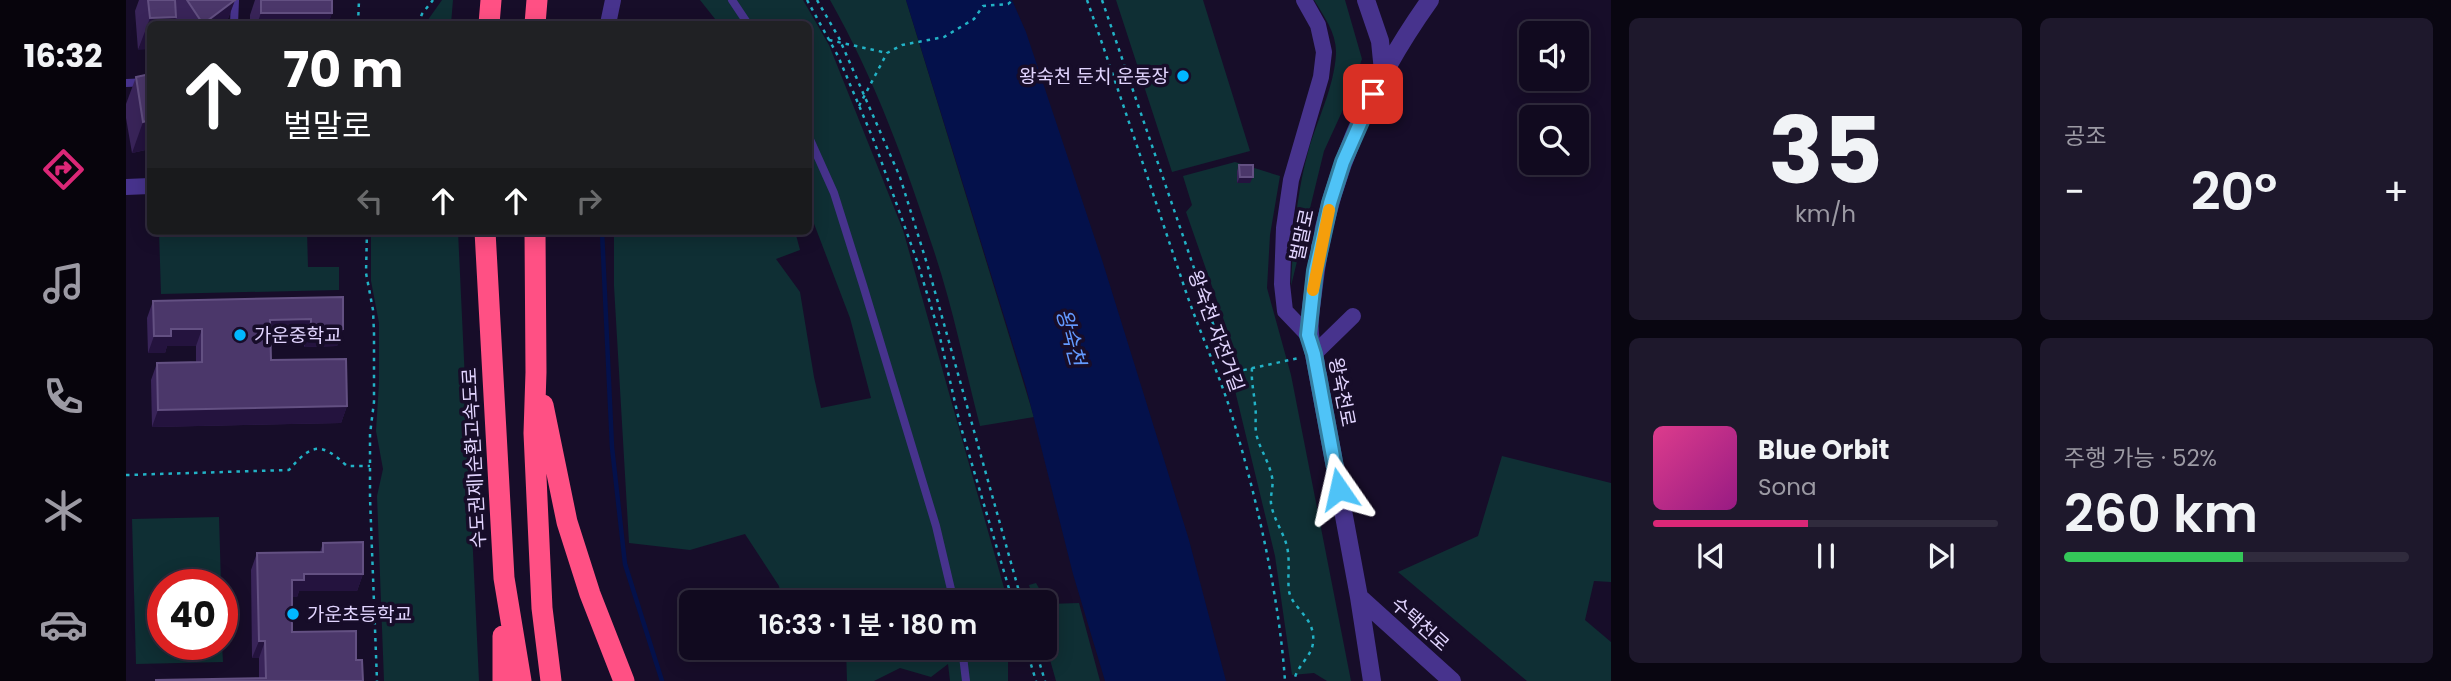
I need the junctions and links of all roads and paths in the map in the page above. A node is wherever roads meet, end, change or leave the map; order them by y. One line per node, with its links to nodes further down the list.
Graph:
1 (235, 0): 16 (lane)
2 (359, 0): 17 (path)
3 (433, 0): 18 (path)
4 (491, 0): 19 (highway)
5 (537, 0): 20 (highway)
6 (613, 0): 21 (street)
7 (732, 0): 22 (lane)
8 (807, 0): 23 (path)
9 (817, 0): 24 (path)
10 (1013, 0): 25 (path)
11 (1087, 0): 61 (path, 왕숙천 자전거길)
12 (1102, 0): 41 (path)
13 (1304, 0): 38 (street, 왕숙천로)
14 (1366, 0): 26 (street)
15 (1429, 0): 26 (street, 벌말로)
16 (234, 21)
17 (358, 21)
18 (419, 21)
19 (489, 21)
20 (535, 21)
21 (609, 21)
22 (746, 21)
23 (829, 40): 24 (path); 30 (path)
24 (840, 42): 25 (path); 29 (path)
25 (887, 53): 29 (path)
26 (1383, 71): 38 (street, 벌말로)
27 (126, 82): 28 (lane)
28 (147, 82)
29 (864, 95): 30 (path); 48 (path)
30 (859, 106): 47 (path)
31 (812, 144): 46 (lane)
32 (147, 186): 33 (street)
33 (126, 187)
34 (367, 235): 43 (path)
35 (485, 235): 45 (highway, 수도권제1순환고속도로)
36 (535, 235): 42 (highway)
37 (1353, 316): 39 (street)
38 (1308, 335): 39 (street, 왕숙천로)
39 (1314, 354): 49 (street, 왕숙천로)
40 (1292, 360): 41 (path)
41 (1252, 368): 62 (path)
42 (536, 372): 56 (highway); 57 (highway)
43 (370, 466): 44 (path); 53 (path)
44 (126, 475)
45 (504, 578): 54 (highway); 55 (highway, 수도권제1순환고속도로)
46 (951, 590)
47 (1009, 590)
48 (1019, 590)
49 (1359, 597): 63 (street, 왕숙천로); 64 (street, 수택천로)
50 (963, 660): 58 (lane)
51 (1030, 660): 59 (path)
52 (1039, 660): 60 (path)
53 (377, 681)
54 (503, 681)
55 (521, 681)
56 (551, 681)
57 (624, 681)
58 (966, 681)
59 (1036, 681)
60 (1045, 681)
61 (1285, 681)
62 (1294, 681)
63 (1371, 681)
64 (1452, 681)

